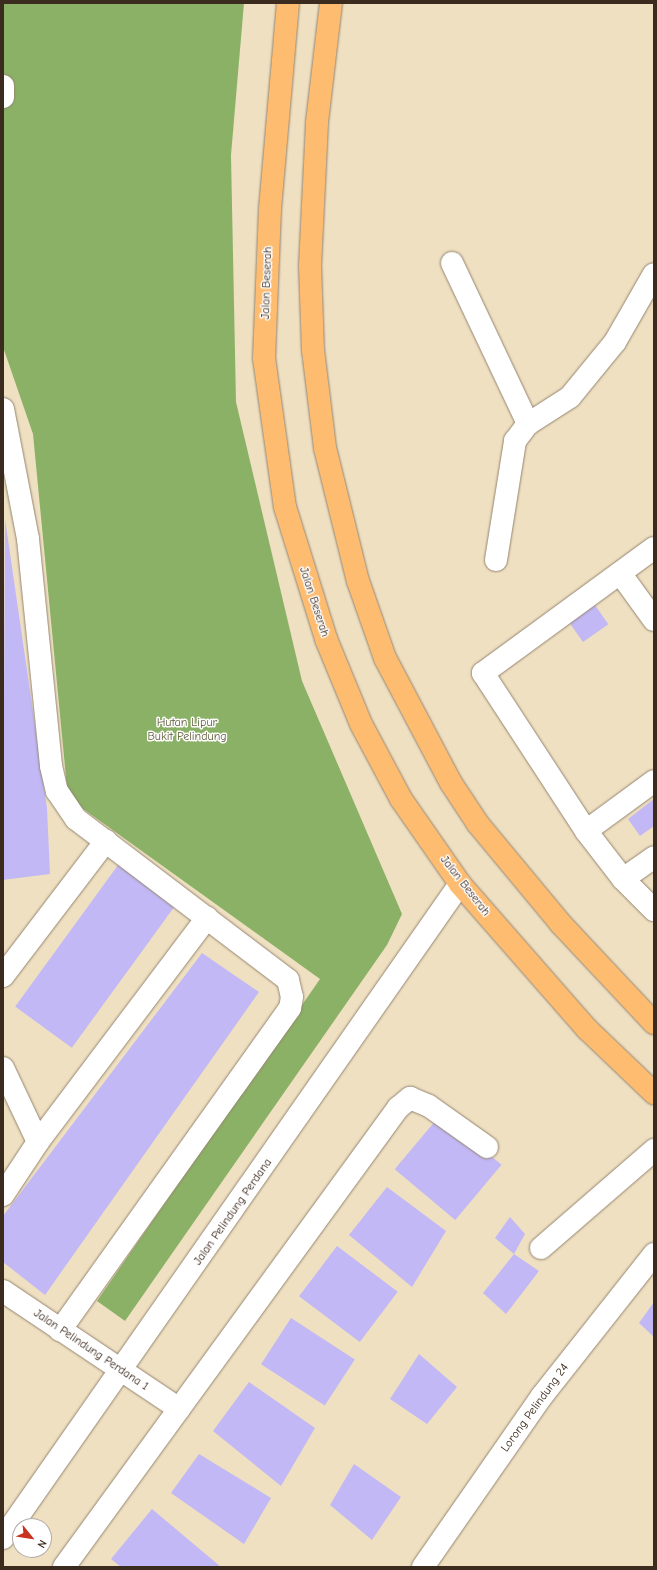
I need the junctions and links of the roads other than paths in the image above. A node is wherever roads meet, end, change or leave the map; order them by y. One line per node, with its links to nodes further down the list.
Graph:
1 (288, 3): 19 (highway, Jalan Beserah)
2 (330, 3): 23 (highway)
3 (3, 86): 4 (street)
4 (3, 97)
5 (452, 263): 8 (street)
6 (654, 274): 8 (street)
7 (3, 409): 9 (street)
8 (528, 424): 11 (street)
9 (11, 480): 16 (street)
10 (654, 548): 12 (street)
11 (496, 560)
12 (620, 573): 13 (street); 15 (street)
13 (654, 620)
14 (654, 781): 15 (street)
15 (586, 831): 18 (street)
16 (106, 841): 21 (street); 22 (street)
17 (654, 856): 18 (street)
18 (623, 879): 20 (street)
19 (460, 884): 25 (highway, Jalan Beserah); 34 (street, Jalan Pelindung Perdana)
20 (654, 910)
21 (207, 918): 26 (street); 33 (street)
22 (3, 976)
23 (654, 1023)
24 (3, 1068): 26 (street)
25 (654, 1093)
26 (38, 1142): 29 (street)
27 (487, 1147): 35 (street)
28 (654, 1150): 30 (street)
29 (3, 1195)
30 (541, 1248)
31 (654, 1254): 38 (street, Lorong Pelindung 24)
32 (3, 1291): 33 (street, Jalan Pelindung Perdana 1)
33 (60, 1330): 34 (street, Jalan Pelindung Perdana 1)
34 (122, 1371): 35 (street, Jalan Pelindung Perdana 1); 36 (street, Jalan Pelindung Perdana)
35 (179, 1409): 37 (street)
36 (3, 1538)
37 (64, 1567)
38 (423, 1567)

